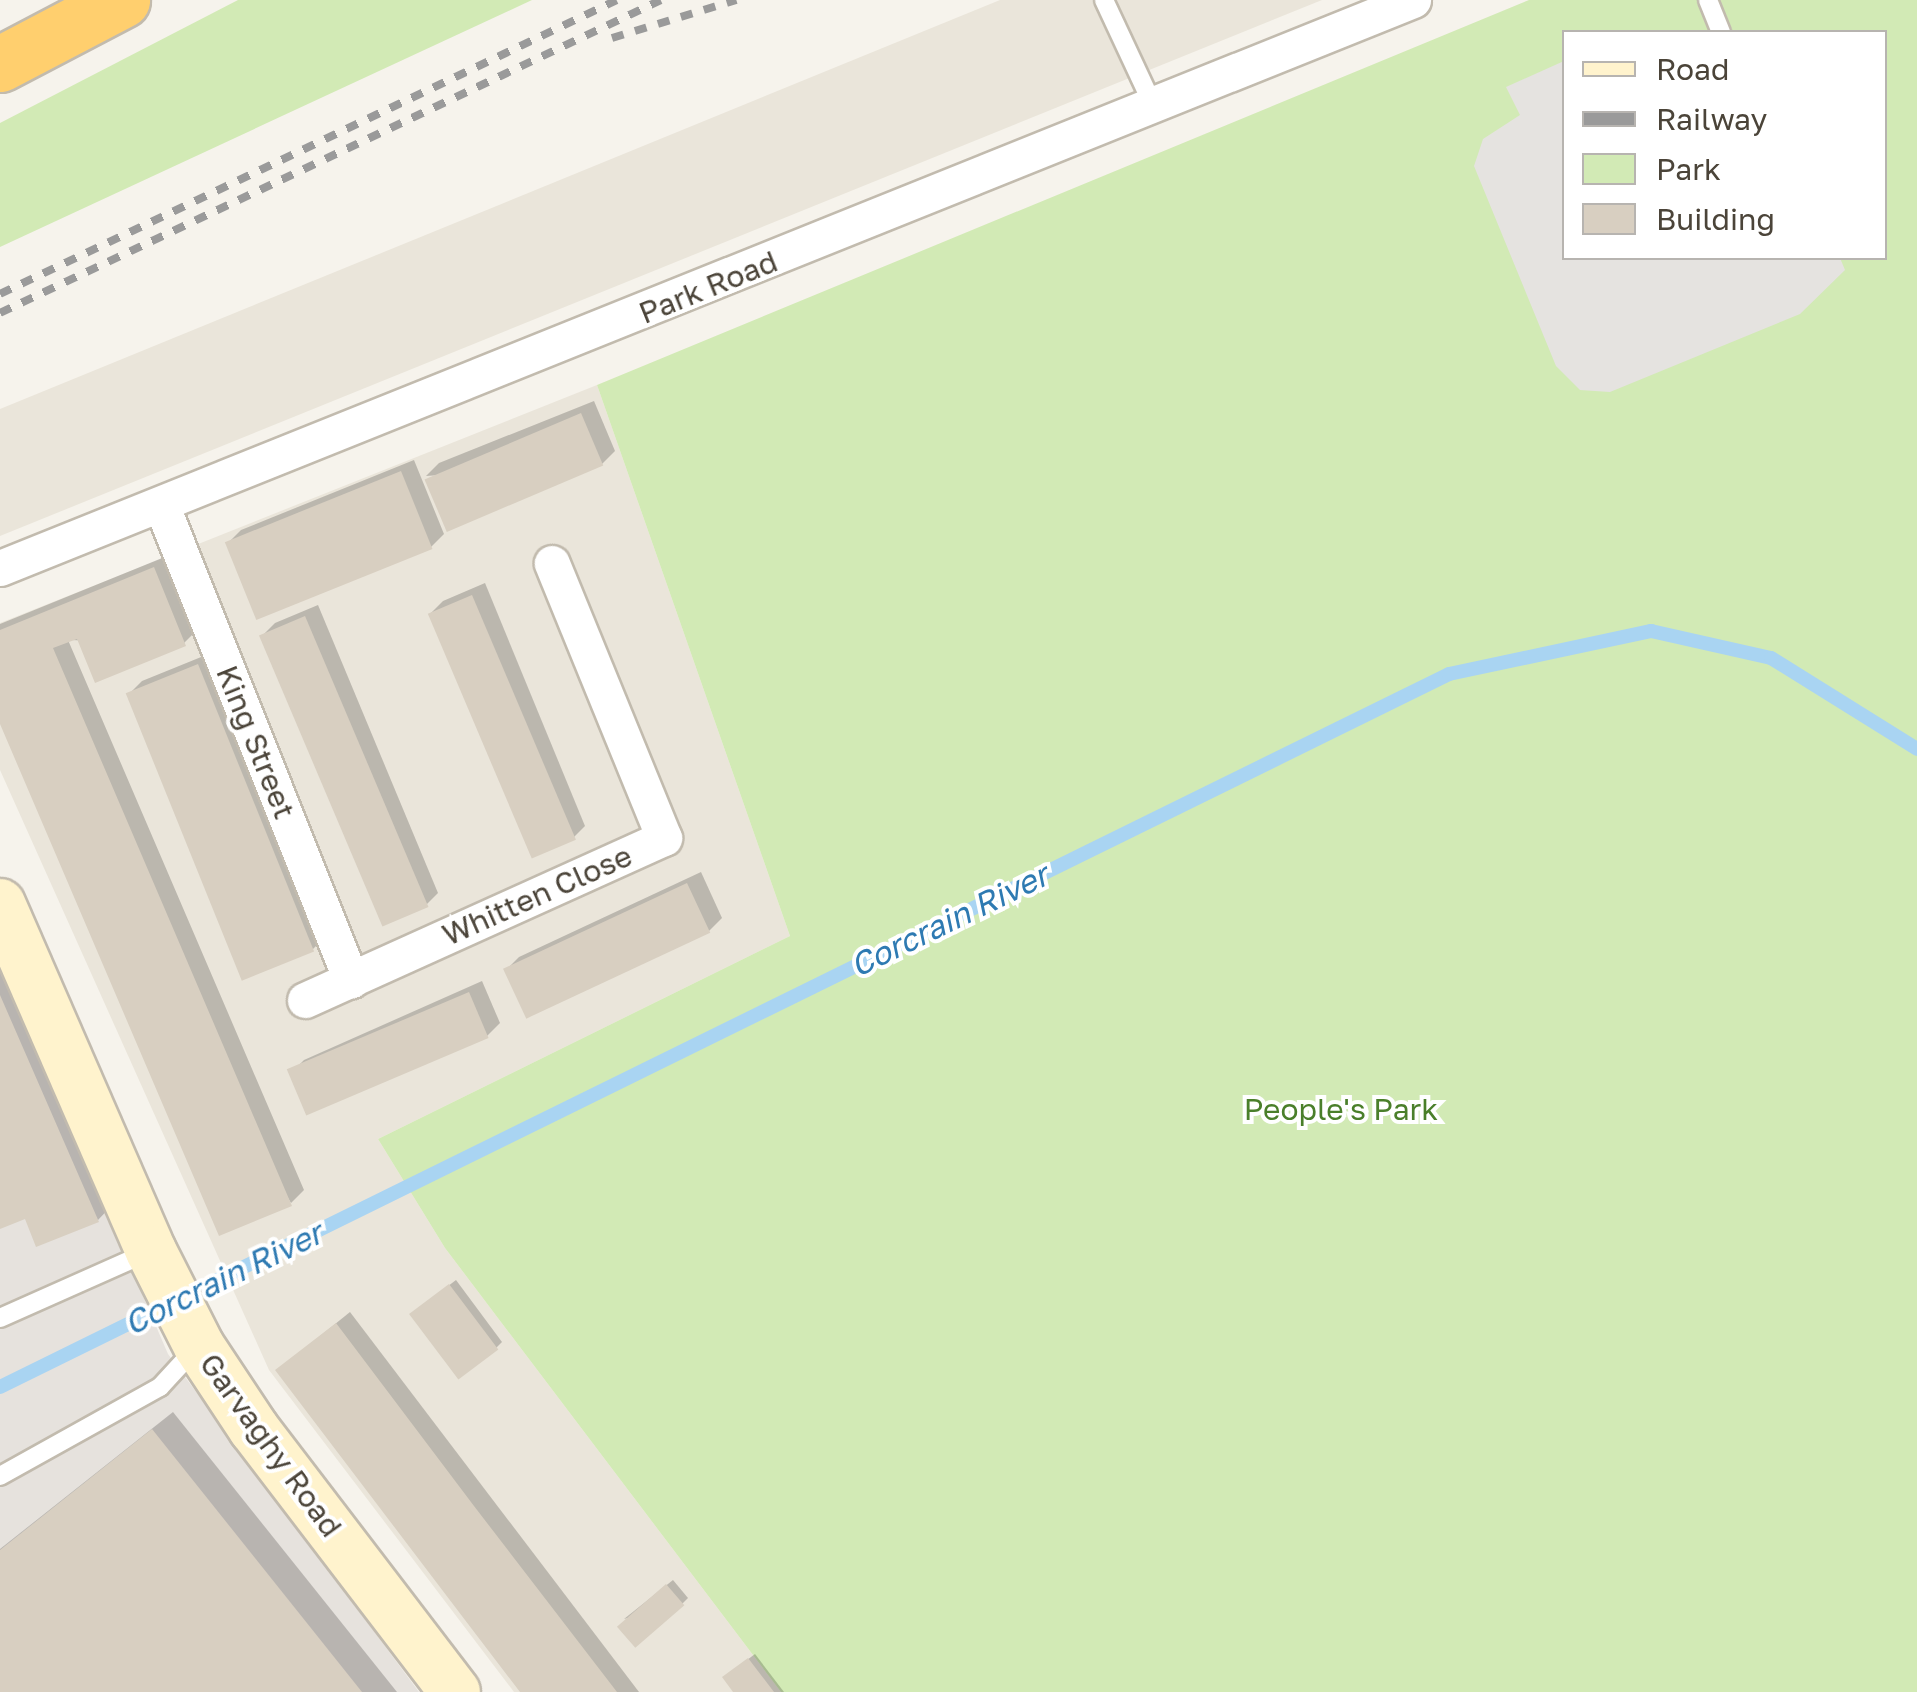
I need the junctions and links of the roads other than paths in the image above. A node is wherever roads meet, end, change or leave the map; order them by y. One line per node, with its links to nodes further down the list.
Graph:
1 (122, 0): 6 (highway)
2 (1104, 0): 7 (lane)
3 (1413, 0): 7 (street, Park Road)
4 (1708, 0): 5 (lane)
5 (1720, 30)
6 (0, 64)
7 (1154, 107): 8 (street, Park Road)
8 (161, 504): 10 (street, Park Road); 12 (street, King Street)
9 (552, 563): 12 (street, Whitten Close)
10 (0, 568)
11 (0, 904): 14 (main road, Garvaghy Road)
12 (351, 980): 13 (street, Whitten Close)
13 (305, 1000)
14 (151, 1251): 15 (lane); 16 (main road, Garvaghy Road)
15 (0, 1318)
16 (199, 1346): 17 (lane); 18 (main road, Garvaghy Road)
17 (0, 1476)
18 (456, 1692)

